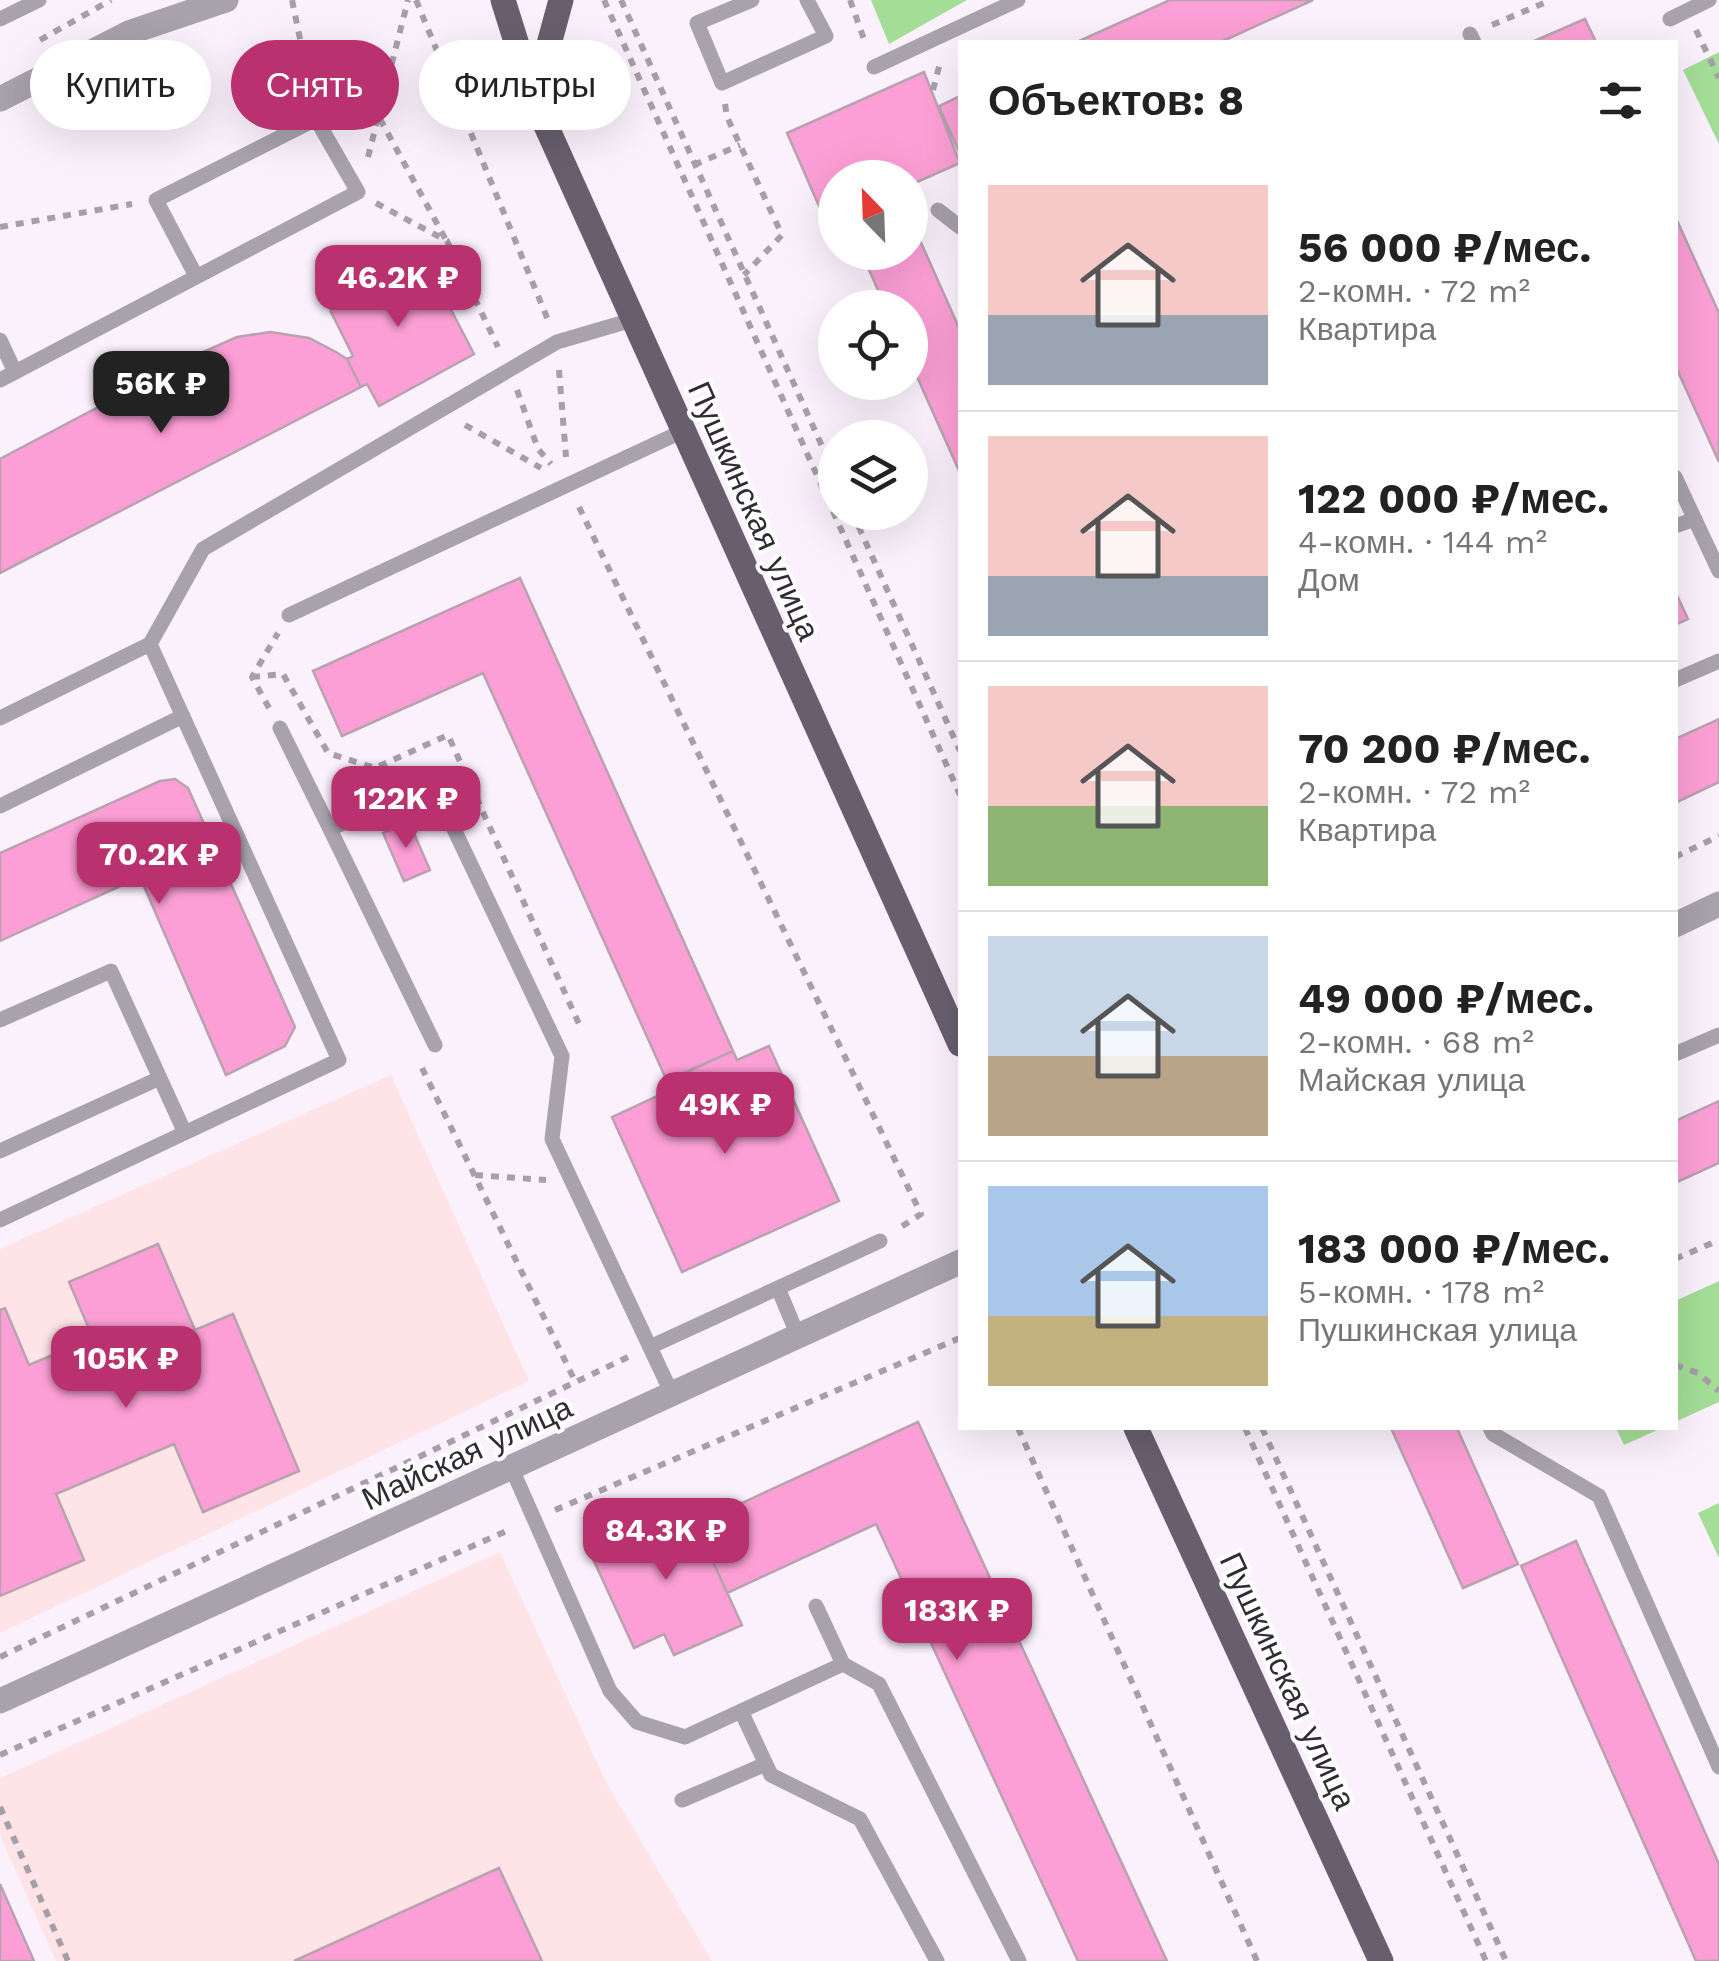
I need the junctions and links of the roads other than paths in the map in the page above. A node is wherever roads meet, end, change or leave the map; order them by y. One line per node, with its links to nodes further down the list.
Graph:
1 (39, 0): 10 (lane)
2 (226, 0): 9 (street)
3 (503, 0): 12 (main road, Пушкинская улица)
4 (561, 0): 13 (main road)
5 (752, 0): 6 (lane)
6 (808, 0)
7 (1018, 0): 14 (lane)
8 (1709, 0): 11 (lane)
9 (195, 5): 15 (street)
10 (0, 18)
11 (1670, 19)
12 (515, 40)
13 (550, 40)
14 (874, 67)
15 (0, 99)
16 (547, 130): 20 (main road, Пушкинская улица)
17 (938, 210): 18 (lane)
18 (958, 225)
19 (196, 276): 19 (lane); 22 (lane)
20 (632, 320): 24 (main road, Пушкинская улица); 30 (lane)
21 (0, 340): 22 (lane)
22 (15, 372): 23 (lane)
23 (0, 380)
24 (683, 430): 29 (lane); 42 (main road, Пушкинская улица)
25 (1678, 483): 26 (lane)
26 (1694, 518): 27 (lane); 28 (lane)
27 (1678, 525)
28 (1719, 571)
29 (289, 614)
30 (150, 644): 33 (lane); 34 (lane)
31 (1719, 661): 32 (lane)
32 (1678, 679)
33 (183, 716): 36 (lane); 46 (lane)
34 (0, 718)
35 (280, 728): 37 (lane)
36 (0, 806)
37 (330, 829): 43 (lane); 53 (lane)
38 (1719, 904): 39 (street)
39 (1678, 924)
40 (0, 1020): 45 (lane)
41 (1719, 1035): 44 (lane)
42 (958, 1040)
43 (435, 1045)
44 (1678, 1053)
45 (160, 1078): 46 (lane); 47 (lane)
46 (185, 1133): 48 (lane)
47 (0, 1151)
48 (0, 1220)
49 (880, 1241): 51 (lane)
50 (958, 1263): 52 (street, Майская улица)
51 (778, 1288): 52 (lane); 53 (lane)
52 (798, 1336): 54 (street, Майская улица)
53 (652, 1346): 54 (lane)
54 (672, 1394): 57 (street, Майская улица)
55 (1137, 1430): 67 (main road, Пушкинская улица)
56 (1491, 1430): 63 (lane)
57 (512, 1469): 60 (street, Майская улица); 61 (lane)
58 (816, 1606): 59 (lane)
59 (844, 1664): 61 (lane); 66 (lane)
60 (0, 1700)
61 (741, 1711): 62 (lane)
62 (766, 1764): 64 (lane); 65 (lane)
63 (1719, 1767)
64 (682, 1800)
65 (937, 1961)
66 (1019, 1961)
67 (1380, 1961)

